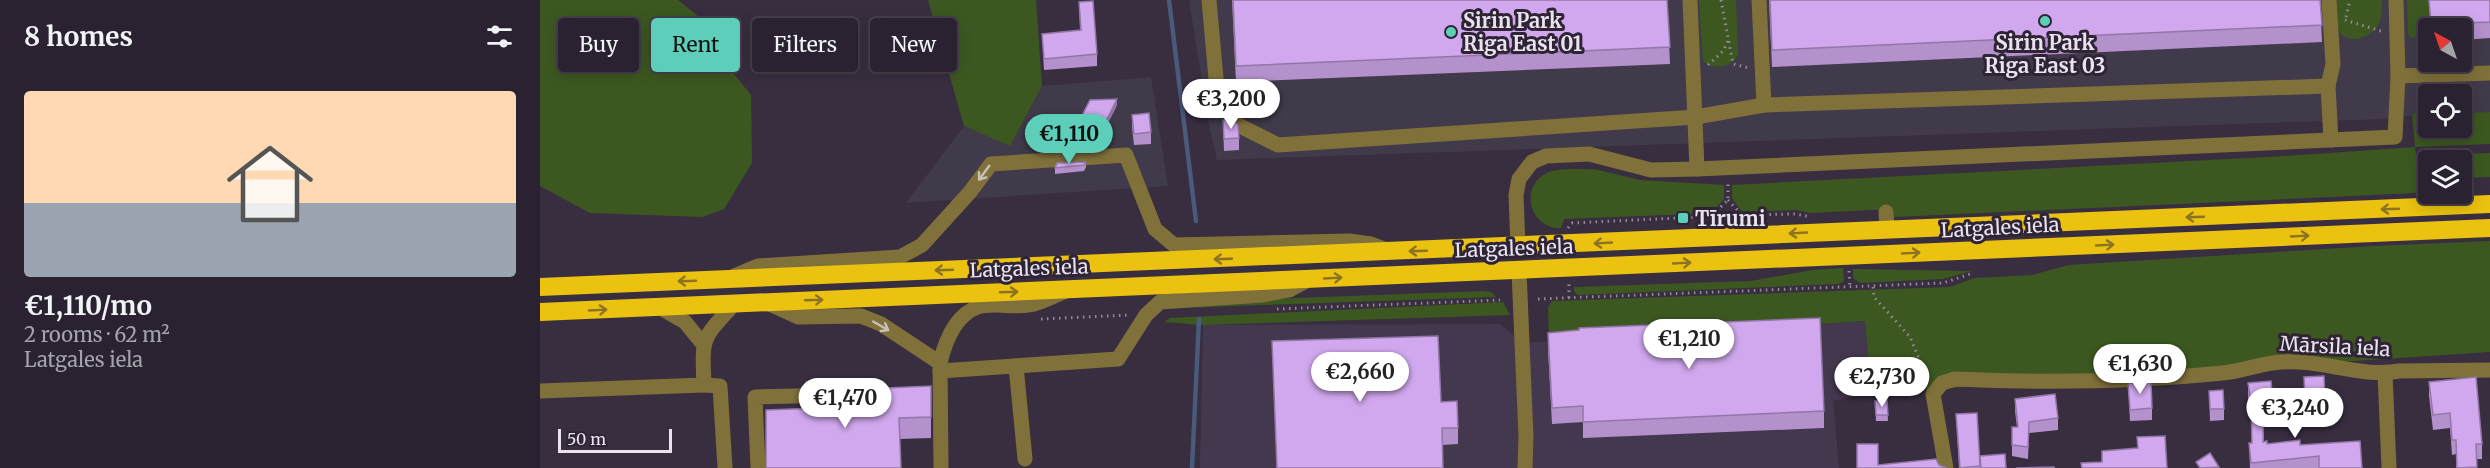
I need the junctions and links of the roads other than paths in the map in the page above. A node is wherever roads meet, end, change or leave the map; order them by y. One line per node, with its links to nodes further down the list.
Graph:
1 (1209, 0): 10 (street)
2 (1690, 0): 10 (street)
3 (1759, 0): 9 (street)
4 (2329, 0): 8 (street)
5 (2397, 0): 7 (street)
6 (2490, 73): 7 (street)
7 (2398, 76): 11 (street)
8 (2328, 86): 9 (street); 11 (street)
9 (1764, 105): 10 (street)
10 (1696, 117): 12 (street)
11 (2331, 140): 12 (street)
12 (1697, 169): 15 (street)
13 (2490, 204): 15 (highway, Latgales iela, one-way to 15)
14 (2490, 228): 17 (highway, Latgales iela, one-way to 14)
15 (1518, 247): 16 (highway, Latgales iela, one-way to 16); 17 (highway)
16 (1390, 252): 18 (highway, Latgales iela, one-way to 18); 18 (street, Latgales iela, one-way to 18)
17 (1519, 271): 19 (highway, Latgales iela, one-way to 17); 38 (street)
18 (727, 280): 20 (highway, Latgales iela, one-way to 20)
19 (1308, 280): 21 (highway, Latgales iela); 27 (street)
20 (540, 287)
21 (1073, 289): 22 (highway, Latgales iela, one-way to 21); 28 (street)
22 (765, 302): 23 (highway, Latgales iela); 28 (street, one-way to 28)
23 (734, 304): 24 (highway, Latgales iela); 26 (street)
24 (659, 307): 25 (highway, Latgales iela, one-way to 24); 26 (street)
25 (540, 312)
26 (703, 344): 31 (street)
27 (1016, 366): 28 (street); 34 (street)
28 (940, 367): 37 (street)
29 (2490, 370): 30 (street, Mārsila iela)
30 (2385, 373): 39 (street, Mārsila iela); 40 (street)
31 (704, 385): 32 (street); 35 (street)
32 (540, 391)
33 (848, 395): 36 (street)
34 (1025, 459)
35 (725, 468)
36 (758, 468)
37 (941, 468)
38 (1525, 468)
39 (1946, 468)
40 (2390, 468)

